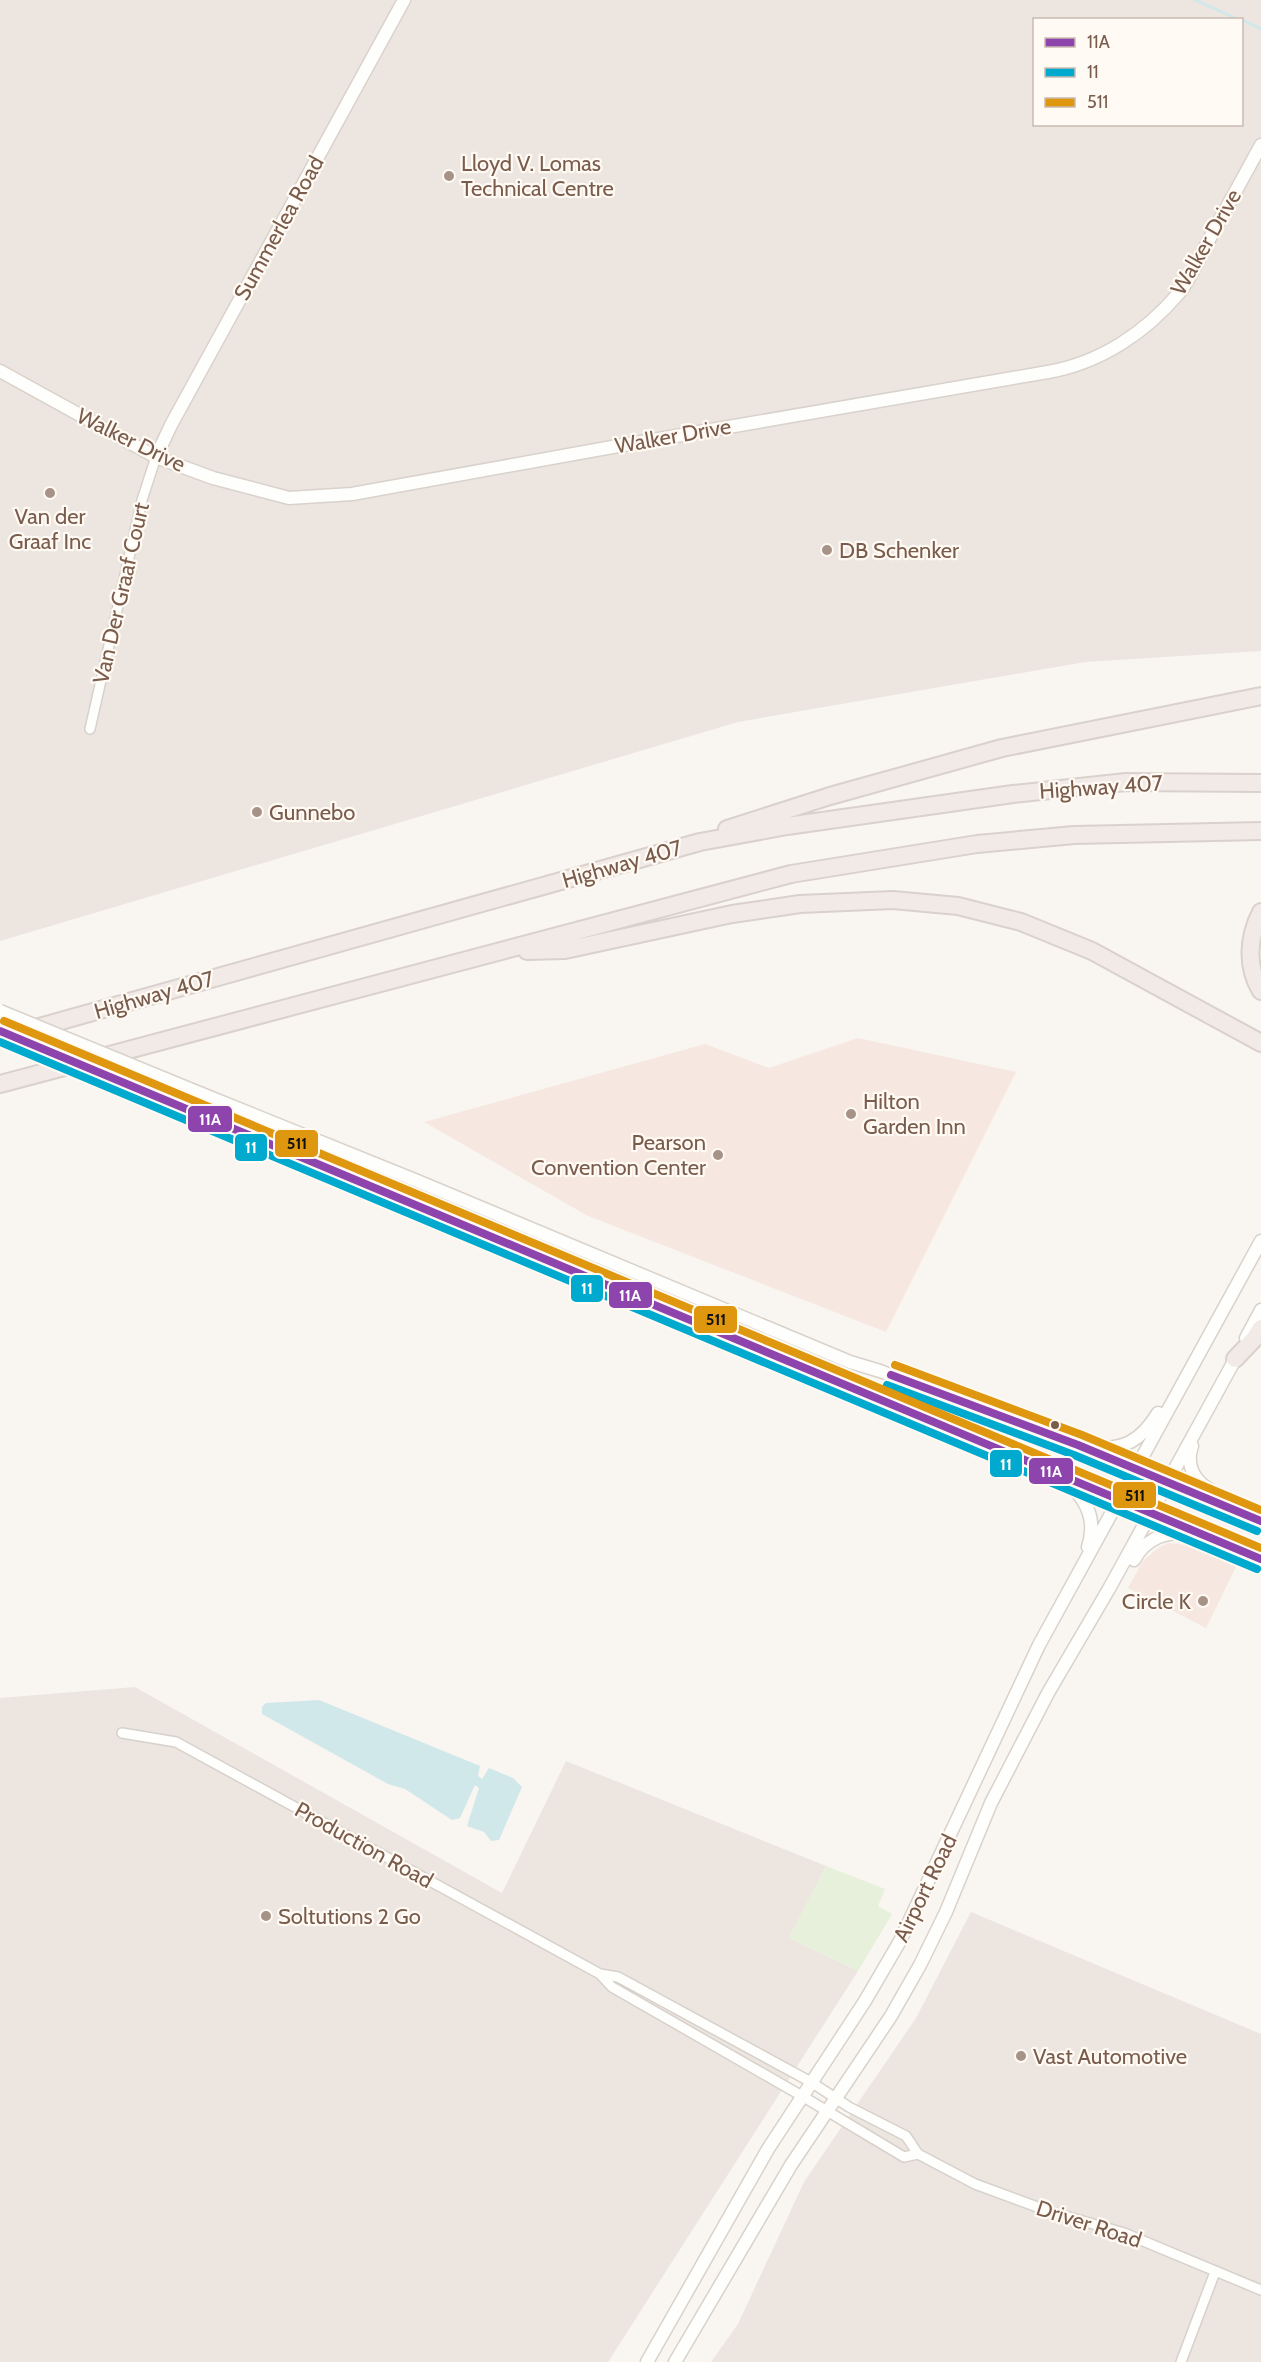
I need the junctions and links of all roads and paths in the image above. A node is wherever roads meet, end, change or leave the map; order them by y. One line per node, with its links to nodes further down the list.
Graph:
1 (404, 0): 4 (main road, Summerlea Road)
2 (1261, 145): 4 (main road, Walker Drive)
3 (0, 371): 4 (main road, Walker Drive)
4 (156, 457): 6 (street, Van Der Graaf Court)
5 (1261, 696): 9 (highway)
6 (90, 729)
7 (1261, 783): 9 (highway, Highway 407)
8 (1261, 831): 11 (highway, Highway 407)
9 (700, 842): 15 (highway, Highway 407)
10 (1261, 912): 12 (highway)
11 (502, 952): 16 (highway); 17 (highway, Highway 407)
12 (1261, 991)
13 (0, 1011): 24 (main road, bridge)
14 (0, 1031): 26 (main road, bridge)
15 (0, 1038)
16 (1261, 1042)
17 (0, 1084)
18 (1261, 1241): 22 (main road, Airport Road)
19 (1261, 1310): 21 (main road, Airport Road)
20 (1261, 1328): 21 (highway)
21 (1235, 1359): 23 (main road, Airport Road)
22 (1189, 1371): 24 (main road); 25 (main road, Airport Road)
23 (1199, 1426): 27 (main road, Airport Road); 30 (main road)
24 (1078, 1445): 25 (main road)
25 (1136, 1469): 27 (main road); 28 (main road, Airport Road)
26 (1056, 1473): 28 (main road); 34 (main road)
27 (1168, 1483): 29 (main road, Airport Road); 30 (main road)
28 (1119, 1500): 29 (main road); 34 (main road, Airport Road)
29 (1151, 1513): 32 (main road); 35 (main road, Airport Road)
30 (1241, 1513): 31 (main road)
31 (1261, 1521)
32 (1203, 1534): 33 (main road); 35 (main road)
33 (1261, 1559)
34 (1082, 1567): 38 (main road, Airport Road)
35 (1110, 1587): 40 (main road, Airport Road)
36 (122, 1733): 37 (street, Production Road)
37 (600, 1974): 38 (street, Production Road); 39 (street, Production Road)
38 (811, 2082): 39 (main road, Airport Road); 40 (street, Production Road)
39 (802, 2096): 41 (street, Production Road); 45 (main road, Airport Road)
40 (836, 2099): 41 (main road, Airport Road); 42 (street, Driver Road)
41 (827, 2112): 42 (street, Driver Road); 46 (main road, Airport Road)
42 (918, 2154): 43 (street, Driver Road)
43 (1215, 2272): 44 (street, Driver Road); 47 (street)
44 (1261, 2290)
45 (647, 2362)
46 (675, 2362)
47 (1181, 2362)

